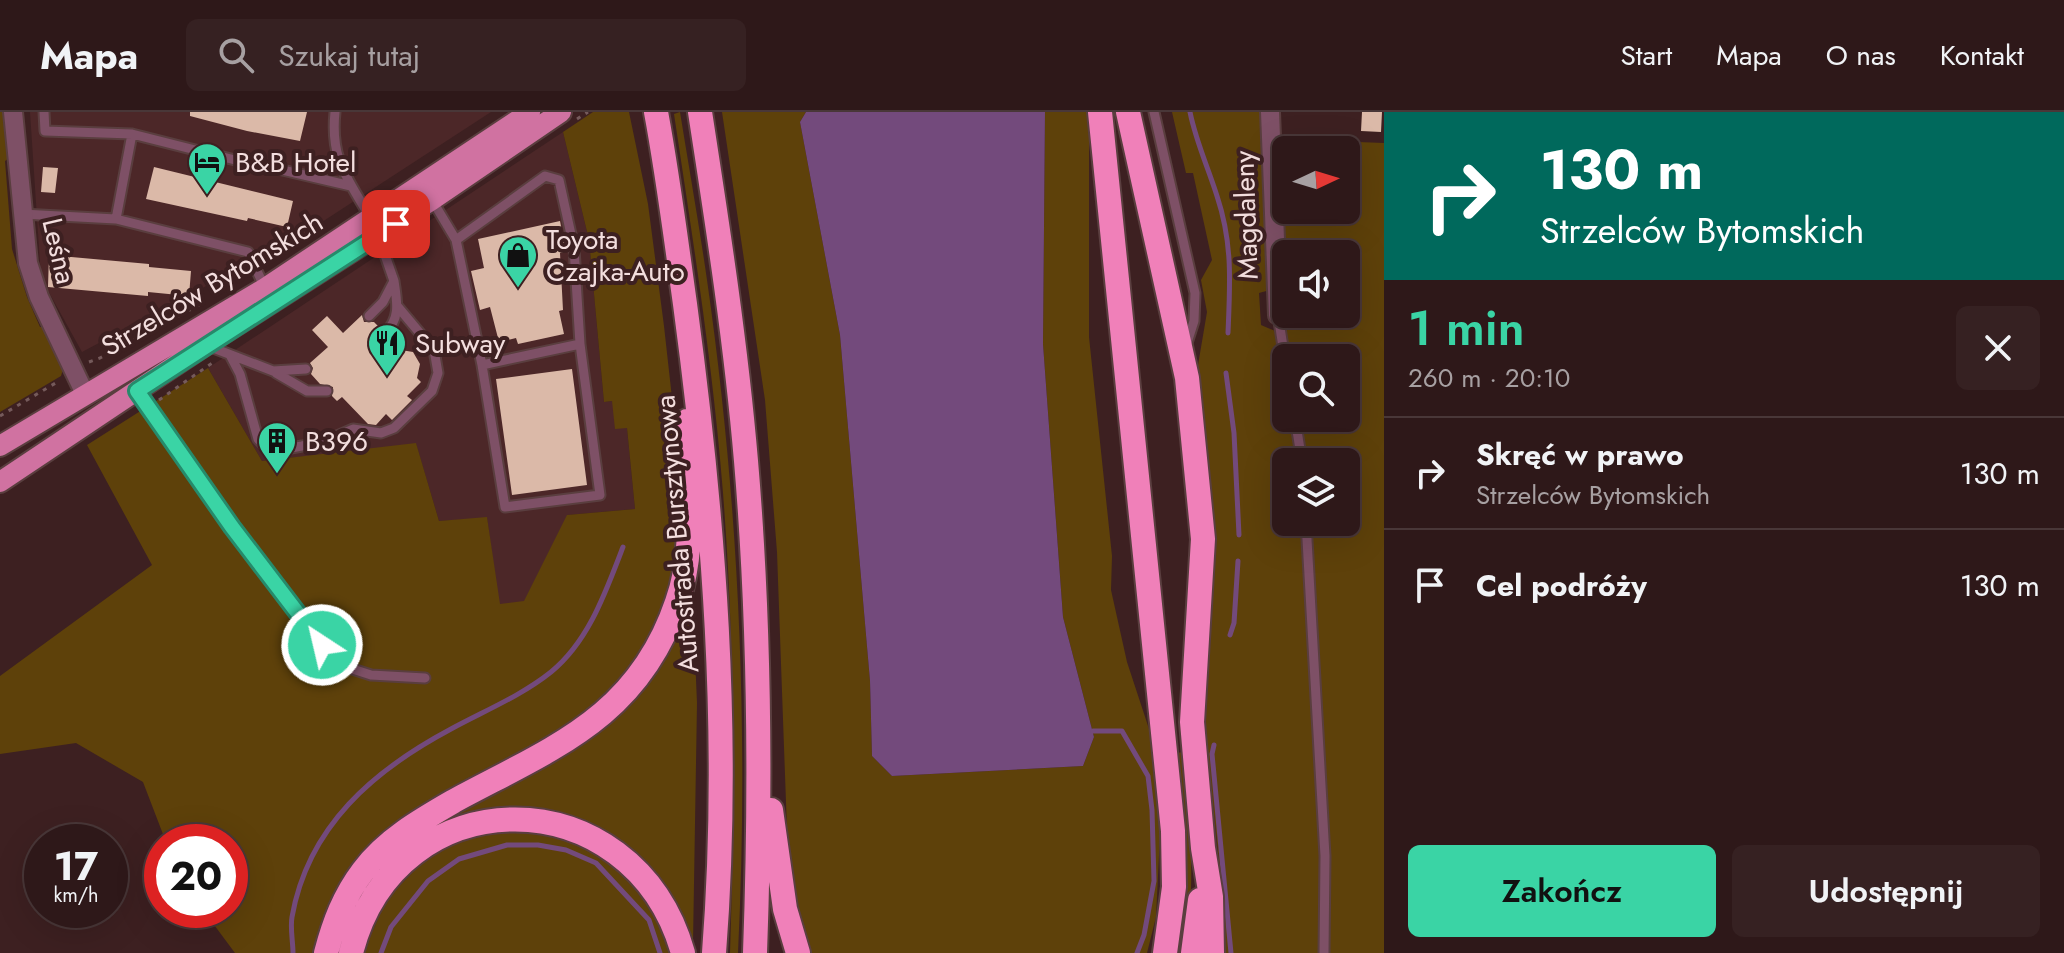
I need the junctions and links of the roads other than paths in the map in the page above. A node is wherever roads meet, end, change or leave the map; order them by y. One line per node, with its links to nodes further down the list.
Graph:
1 (13, 112): 17 (street, Leśna)
2 (44, 112): 12 (lane)
3 (335, 112): 15 (lane)
4 (530, 112): 19 (main road, Strzelców Bytomskich)
5 (561, 112): 16 (main road, Strzelców Bytomskich)
6 (700, 112): 42 (highway)
7 (1100, 112): 50 (highway)
8 (1128, 112): 30 (highway)
9 (1154, 112): 30 (lane)
10 (1270, 112): 21 (street, Magdaleny)
11 (657, 117): 32 (highway, Autostrada Bursztynowa)
12 (132, 134): 13 (lane); 18 (lane)
13 (235, 160)
14 (261, 165): 15 (lane)
15 (351, 186): 19 (lane)
16 (432, 200): 19 (main road, Strzelców Bytomskich); 20 (lane)
17 (22, 214): 18 (lane); 37 (street, Leśna)
18 (116, 219): 23 (lane)
19 (374, 227): 22 (lane); 23 (main road, Strzelców Bytomskich); 28 (main road, Strzelców Bytomskich)
20 (456, 240): 27 (lane); 31 (lane)
21 (1275, 240)
22 (394, 281): 24 (lane); 25 (lane)
23 (265, 288): 37 (main road, Strzelców Bytomskich)
24 (398, 307): 26 (lane); 29 (lane)
25 (369, 316)
26 (385, 333)
27 (580, 344): 31 (lane); 31 (lane)
28 (205, 345): 29 (lane); 35 (main road, Strzelców Bytomskich)
29 (230, 355): 34 (lane)
30 (1182, 358): 43 (highway)
31 (482, 365)
32 (693, 368): 44 (highway); 47 (highway, Autostrada Bursztynowa)
33 (306, 369): 34 (lane)
34 (273, 371): 36 (lane)
35 (137, 391): 39 (main road, Strzelców Bytomskich); 41 (lane)
36 (327, 391)
37 (85, 394): 38 (main road, Strzelców Bytomskich)
38 (0, 446)
39 (0, 482)
40 (1307, 536): 53 (lane)
41 (425, 678)
42 (759, 713): 48 (highway); 49 (highway)
43 (1203, 848): 51 (highway); 52 (highway)
44 (326, 953)
45 (351, 953): 46 (highway)
46 (683, 953)
47 (714, 953)
48 (755, 953)
49 (798, 953)
50 (1165, 953)
51 (1193, 953)
52 (1212, 953)
53 (1324, 953)

